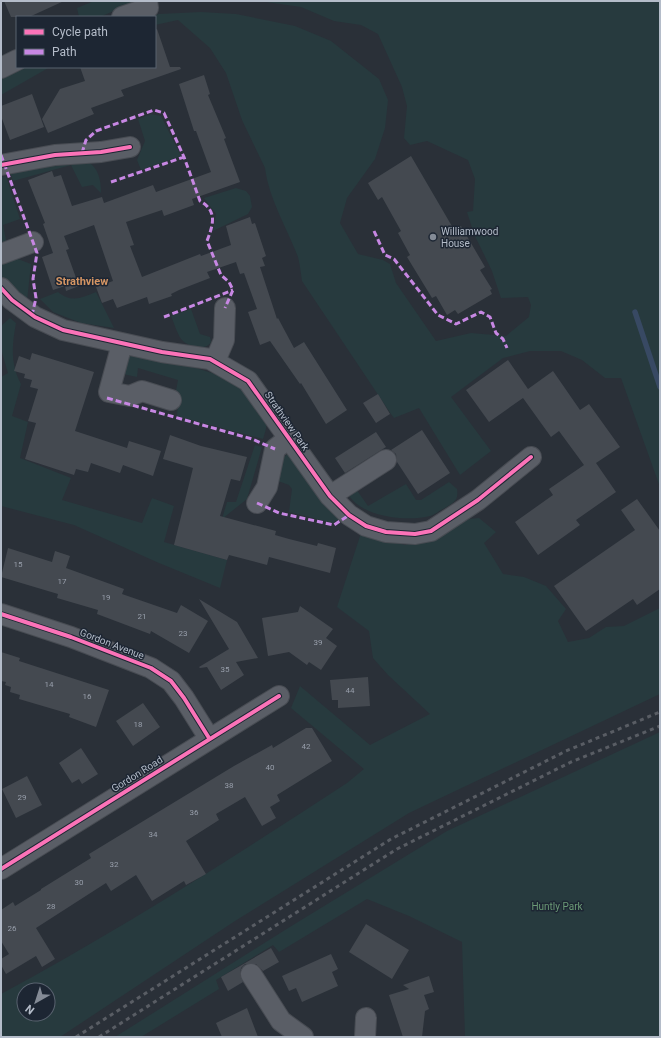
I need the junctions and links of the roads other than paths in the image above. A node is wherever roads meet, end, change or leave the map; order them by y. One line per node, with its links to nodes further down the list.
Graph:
1 (147, 1): 2 (street)
2 (125, 16)
3 (16, 60): 4 (street)
4 (1, 68)
5 (130, 147): 6 (street)
6 (1, 165)
7 (33, 242): 8 (street)
8 (1, 254)
9 (1, 288): 11 (street, Strathview Park)
10 (225, 308): 12 (street)
11 (122, 344): 12 (street, Strathview Park); 13 (street)
12 (215, 362): 14 (street, Strathview Park)
13 (171, 400)
14 (289, 438): 17 (street, Strathview Park); 18 (street, Strathview Park)
15 (531, 457): 17 (street, Strathview Park)
16 (386, 460): 17 (street)
17 (330, 496)
18 (257, 503)
19 (1, 614): 21 (street, Gordon Avenue)
20 (279, 696): 21 (street, Gordon Road)
21 (209, 738): 22 (street, Gordon Road)
22 (2, 866)
23 (251, 974): 24 (street)
24 (302, 1037)

